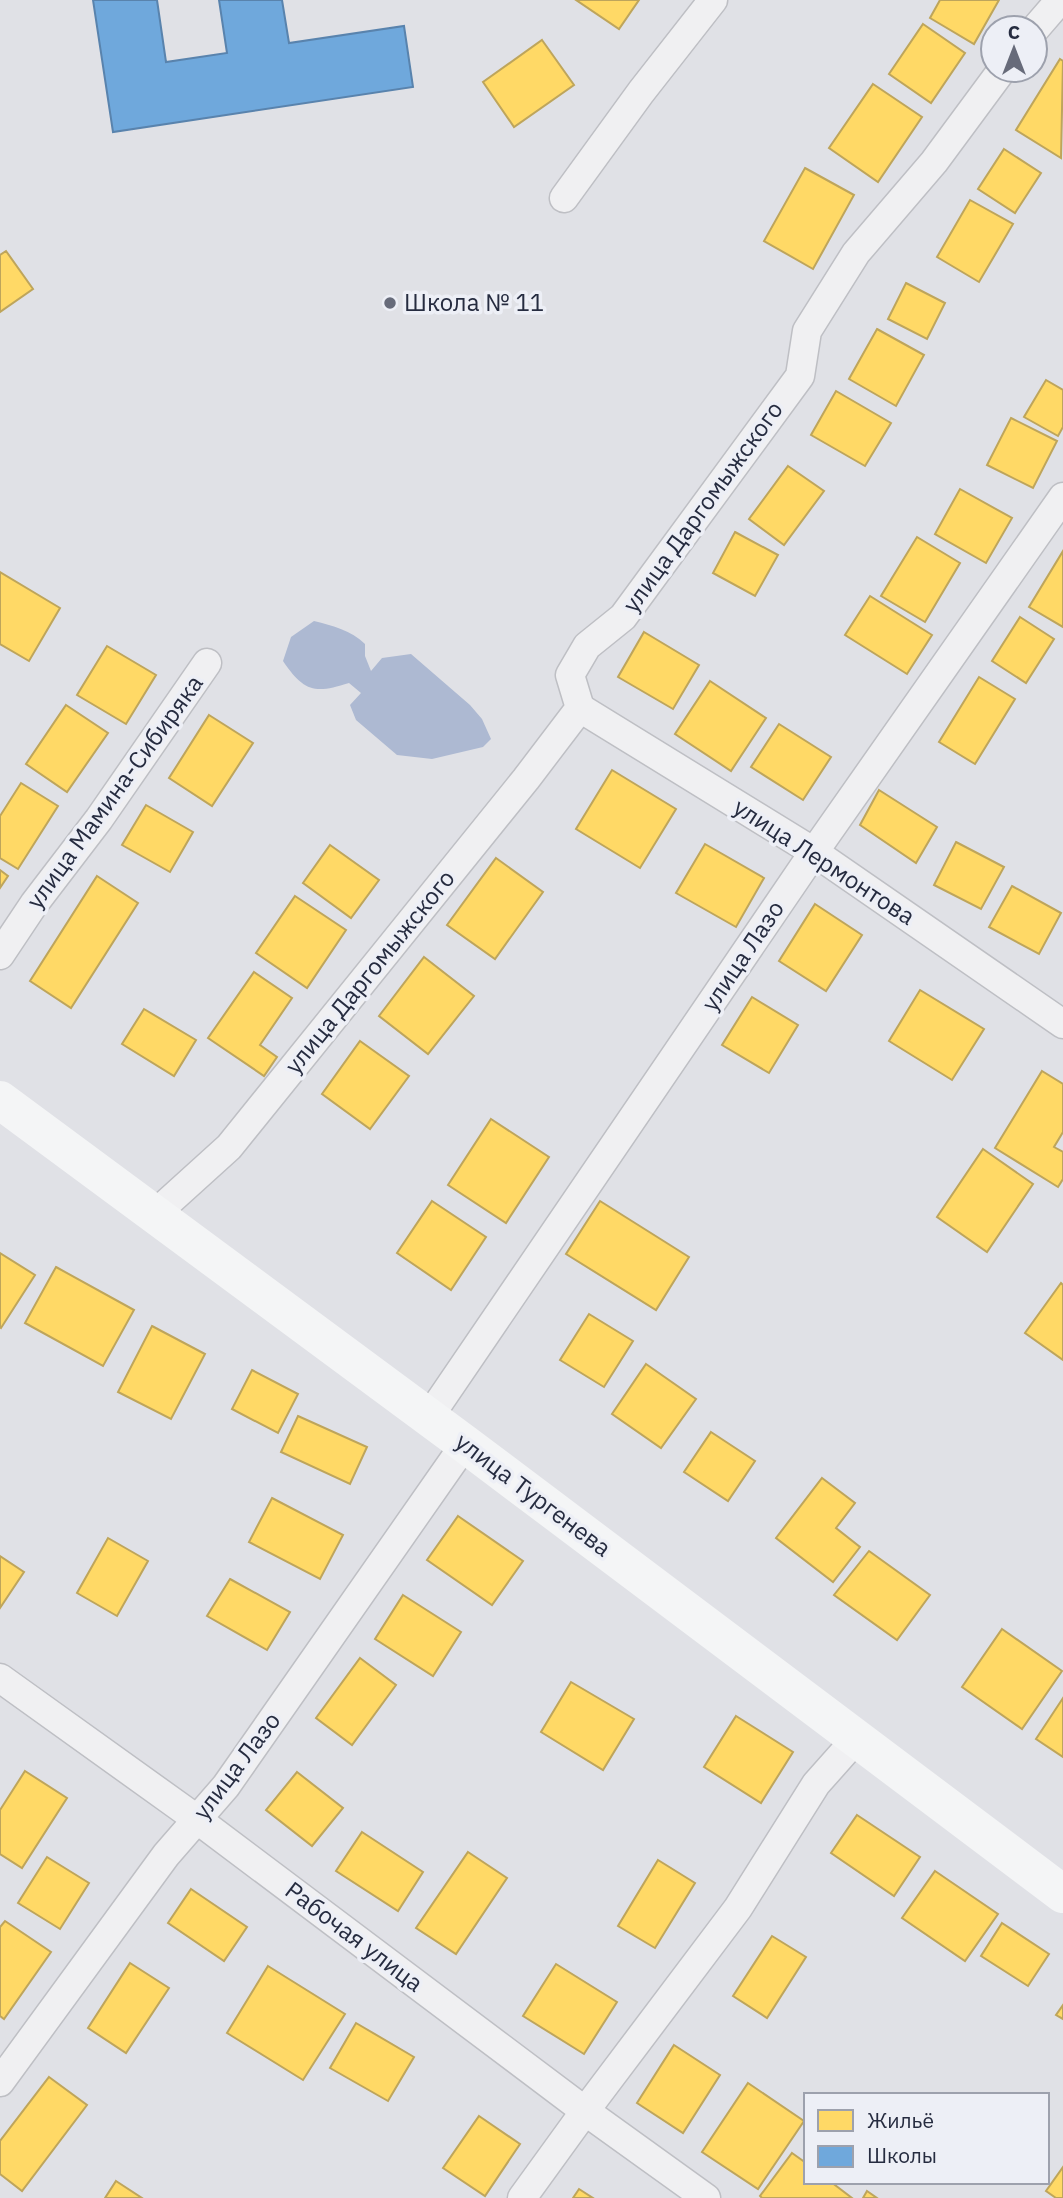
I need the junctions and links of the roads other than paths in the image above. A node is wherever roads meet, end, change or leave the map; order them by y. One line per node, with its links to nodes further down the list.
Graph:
1 (713, 0): 5 (street)
2 (1060, 0): 3 (street)
3 (1048, 14)
4 (992, 84): 8 (street, улица Даргомыжского)
5 (564, 198)
6 (1063, 498): 9 (street, улица Лазо)
7 (206, 663): 10 (street, улица Мамина-Сибиряка)
8 (580, 708): 9 (street, улица Лермонтова); 13 (street, улица Даргомыжского)
9 (814, 852): 11 (street, улица Лермонтова); 14 (street, улица Лазо)
10 (0, 955)
11 (1057, 1010)
12 (0, 1100): 13 (street, улица Тургенева)
13 (155, 1214): 14 (street, улица Тургенева)
14 (429, 1417): 15 (street, улица Тургенева)
15 (465, 1444): 17 (street, улица Тургенева); 18 (street, улица Лазо)
16 (0, 1678): 18 (street, Рабочая улица)
17 (856, 1739): 19 (street, улица Тургенева); 21 (street)
18 (198, 1820): 20 (street, улица Лазо); 21 (street, Рабочая улица)
19 (1063, 1894)
20 (0, 2082)
21 (585, 2111): 22 (street); 23 (street, Рабочая улица)
22 (523, 2198)
23 (706, 2198)

